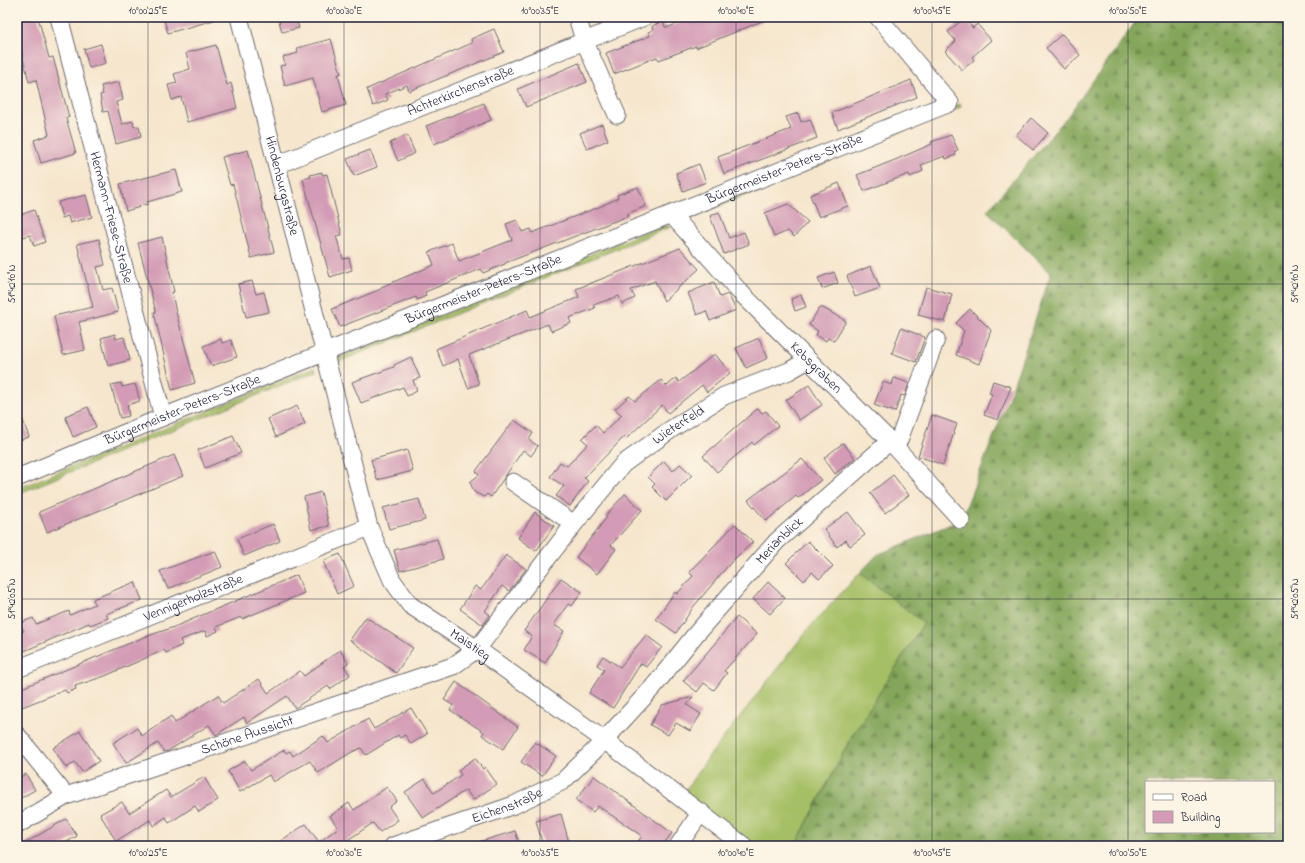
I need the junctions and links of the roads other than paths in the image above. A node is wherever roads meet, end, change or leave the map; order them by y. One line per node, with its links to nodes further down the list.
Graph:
1 (59, 17): 13 (street, Hermann-Friese-Straße)
2 (239, 17): 8 (street, Hindenburgstraße)
3 (577, 17): 6 (street)
4 (644, 17): 6 (street, Achterkirchenstraße)
5 (878, 17): 9 (street, Bürgermeister-Peters-Straße)
6 (584, 40): 7 (street); 8 (street, Achterkirchenstraße)
7 (617, 115)
8 (277, 165): 11 (street, Hindenburgstraße)
9 (672, 215): 11 (street, Bürgermeister-Peters-Straße); 12 (street, Kebsgraben)
10 (936, 339): 14 (street, Merianblick)
11 (324, 354): 13 (street, Bürgermeister-Peters-Straße); 19 (street, Maistieg)
12 (808, 360): 14 (street, Kebsgraben); 18 (street, Wieterfeld)
13 (163, 417): 15 (street, Bürgermeister-Peters-Straße)
14 (890, 441): 17 (street, Kebsgraben); 23 (street, Merianblick)
15 (17, 478)
16 (513, 482): 18 (street)
17 (960, 520)
18 (574, 524): 20 (street, Wieterfeld)
19 (369, 527): 20 (street, Maistieg); 21 (street, Vennigerholzstraße)
20 (477, 649): 23 (street, Maistieg); 24 (street, Schöne Aussicht)
21 (17, 669)
22 (17, 735): 24 (street)
23 (604, 740): 25 (street, Maistieg); 27 (street, Eichenstraße)
24 (66, 796): 26 (street, Schöne Aussicht)
25 (701, 812): 28 (street); 29 (street, Maistieg)
26 (17, 825)
27 (393, 846)
28 (678, 846)
29 (744, 846)

